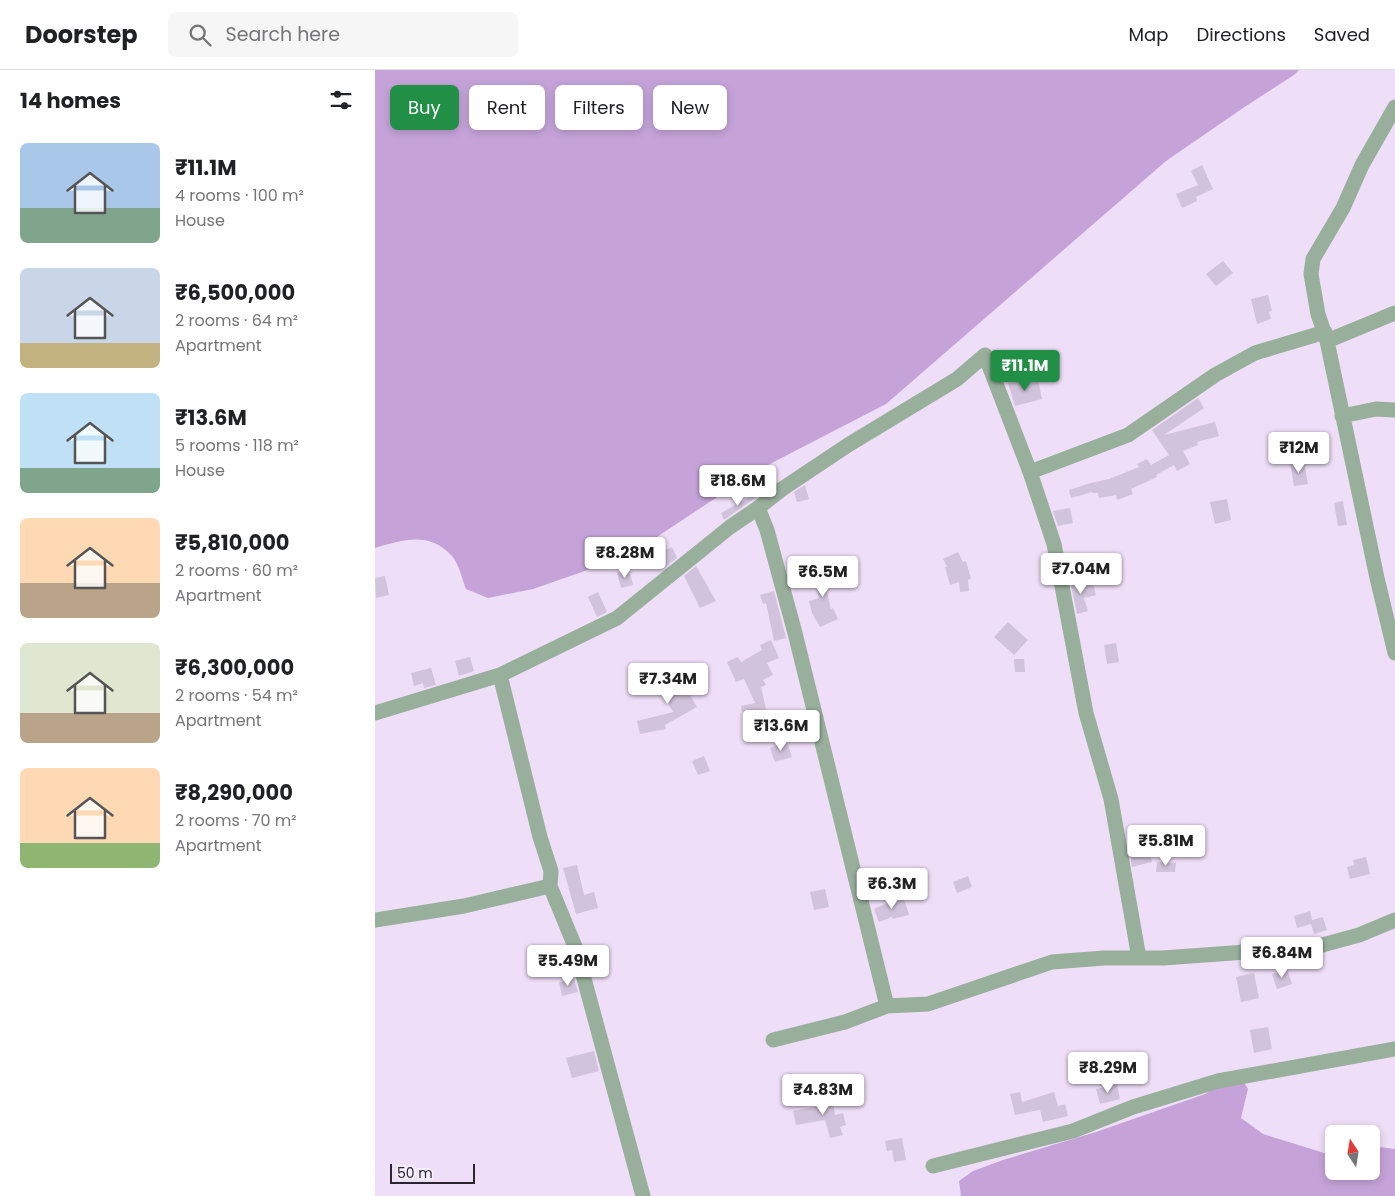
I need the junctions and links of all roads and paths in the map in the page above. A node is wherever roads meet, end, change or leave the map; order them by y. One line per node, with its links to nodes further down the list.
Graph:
1 (1395, 107): 3 (street)
2 (1395, 313): 3 (street)
3 (1326, 337): 5 (street); 6 (street)
4 (1395, 410): 5 (street)
5 (1342, 416): 8 (street)
6 (1030, 472): 7 (street); 14 (street)
7 (758, 508): 9 (street); 15 (street)
8 (1395, 653)
9 (500, 675): 10 (street); 11 (street)
10 (375, 714)
11 (551, 886): 12 (street); 19 (street)
12 (375, 920)
13 (1395, 920): 14 (street)
14 (1139, 958): 15 (street)
15 (887, 1006): 16 (street)
16 (773, 1040)
17 (1395, 1049): 18 (street)
18 (933, 1166)
19 (643, 1196)

